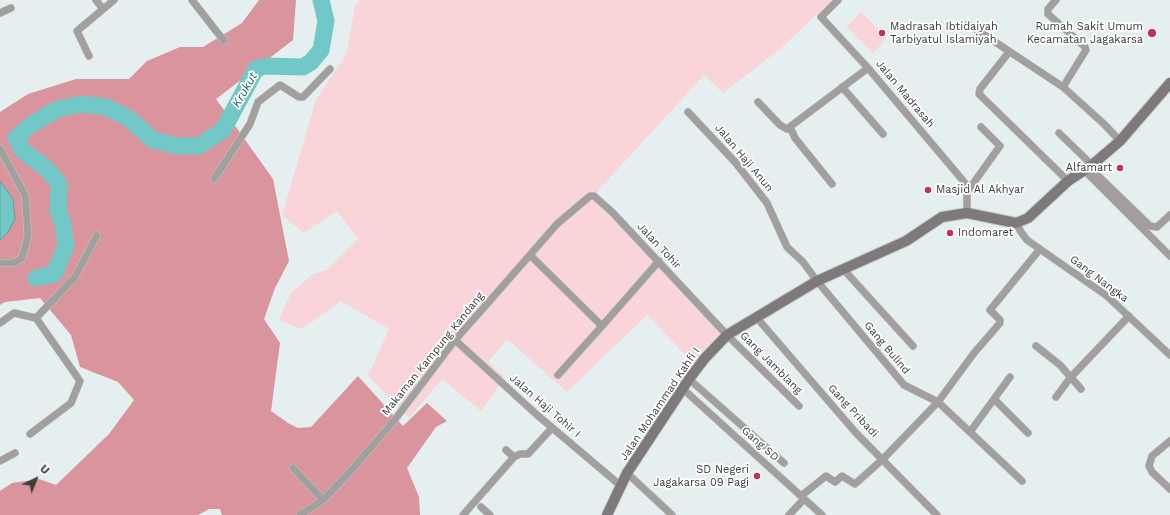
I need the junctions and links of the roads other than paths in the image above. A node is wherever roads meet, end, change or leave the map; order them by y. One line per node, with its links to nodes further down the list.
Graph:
1 (96, 0): 7 (street)
2 (114, 0): 7 (street)
3 (192, 0): 10 (street)
4 (838, 0): 13 (street, Jalan Madrasah)
5 (1056, 0): 17 (street)
6 (11, 8): 8 (street)
7 (103, 9): 12 (street)
8 (0, 13)
9 (968, 24): 11 (street)
10 (224, 41)
11 (1008, 52): 17 (street); 28 (street)
12 (89, 56)
13 (868, 68): 16 (street); 30 (street, Jalan Madrasah)
14 (330, 69): 27 (street)
15 (1170, 83): 24 (main road)
16 (842, 87): 20 (street); 23 (street)
17 (1063, 87): 24 (street)
18 (758, 102): 20 (street)
19 (688, 112): 42 (street, Jalan Haji Anun)
20 (790, 127): 29 (street)
21 (981, 128): 30 (street)
22 (1059, 133): 26 (street)
23 (883, 134)
24 (1120, 141): 26 (main road)
25 (0, 149): 40 (street)
26 (1089, 167): 28 (main road); 33 (street); 38 (street)
27 (214, 179)
28 (1068, 181): 34 (main road)
29 (832, 184)
30 (967, 192): 31 (street, Jalan Madrasah)
31 (967, 213): 34 (main road, Jalan Mohammad Kahfi I); 41 (main road, Jalan Mohammad Kahfi I)
32 (570, 214): 37 (street, Makaman Kampung Kandang); 39 (street, Jalan Tohir)
33 (1170, 215)
34 (1016, 223): 36 (street, Gang Nangka)
35 (97, 235): 44 (street)
36 (1040, 249): 43 (street, Gang Nangka); 61 (street)
37 (530, 255): 47 (street); 49 (street, Makaman Kampung Kandang)
38 (1170, 256)
39 (659, 261): 47 (street); 48 (street, Jalan Tohir)
40 (0, 263)
41 (844, 270): 42 (main road, Jalan Mohammad Kahfi I); 50 (street)
42 (817, 282): 45 (main road, Jalan Mohammad Kahfi I); 61 (street, Gang Bulind)
43 (1129, 316): 52 (street, Gang Nangka); 55 (street)
44 (36, 318): 46 (street); 66 (street)
45 (757, 318): 48 (main road, Jalan Mohammad Kahfi I); 71 (street, Gang Pribadi)
46 (0, 323)
47 (602, 326): 53 (street)
48 (727, 335): 56 (main road, Jalan Mohammad Kahfi I); 62 (street, Gang Jamblang)
49 (455, 340): 63 (street, Jalan Haji Tohir I); 80 (street, Makaman Kampung Kandang)
50 (913, 346)
51 (1036, 346): 55 (street)
52 (1170, 354)
53 (558, 375)
54 (1010, 376): 60 (street)
55 (1070, 378): 58 (street); 59 (street)
56 (689, 379): 57 (main road, Jalan Mohammad Kahfi I); 73 (street)
57 (683, 389): 75 (main road, Jalan Mohammad Kahfi I); 79 (street, Gang SD)
58 (1081, 390)
59 (1056, 397)
60 (994, 399): 64 (street); 65 (street)
61 (938, 402): 64 (street, Gang Bulind); 71 (street)
62 (799, 406)
63 (552, 428): 70 (street); 77 (street, Jalan Haji Tohir I)
64 (970, 432): 76 (street, Gang Bulind)
65 (1028, 433)
66 (30, 434)
67 (1170, 441): 78 (street)
68 (506, 450): 70 (street)
69 (15, 453): 72 (street)
70 (514, 456): 83 (street)
71 (883, 459): 79 (street); 89 (street, Gang Pribadi)
72 (0, 461)
73 (784, 463)
74 (293, 468): 80 (street)
75 (627, 473): 77 (main road, Jalan Mohammad Kahfi I); 86 (street)
76 (1022, 481)
77 (621, 486): 85 (main road, Jalan Mohammad Kahfi I)
78 (1170, 489)
79 (803, 498): 87 (street); 88 (street, Gang SD)
80 (323, 500): 82 (street, Makaman Kampung Kandang)
81 (481, 507): 84 (street)
82 (300, 515)
83 (464, 515)
84 (490, 515)
85 (607, 515)
86 (672, 515)
87 (789, 515)
88 (822, 515)
89 (937, 515)

